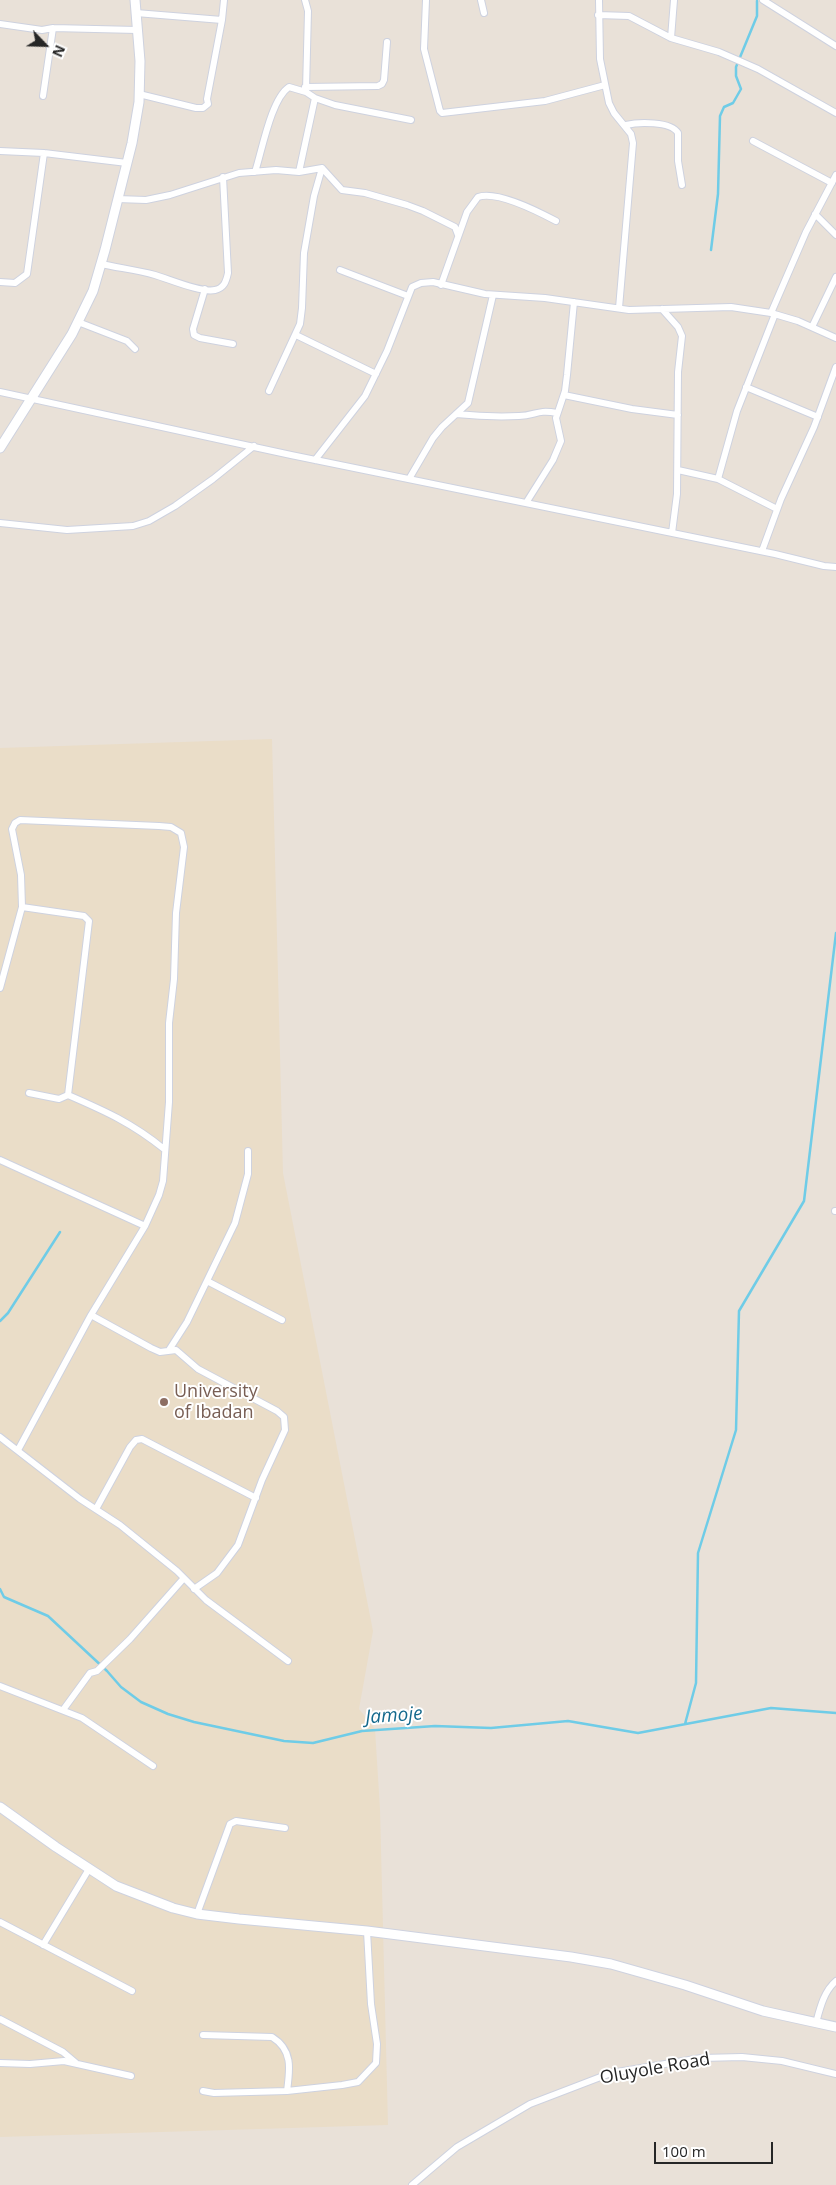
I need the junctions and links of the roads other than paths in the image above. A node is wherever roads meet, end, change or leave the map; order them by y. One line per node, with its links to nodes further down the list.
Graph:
1 (135, 0): 9 (street)
2 (224, 0): 12 (street)
3 (305, 0): 20 (street)
4 (426, 0): 19 (street)
5 (481, 0): 10 (street)
6 (599, 0): 11 (street)
7 (674, 0): 16 (street)
8 (763, 0): 18 (street)
9 (136, 13): 12 (street); 15 (street)
10 (484, 13)
11 (598, 14): 16 (street); 19 (street)
12 (222, 20): 21 (street)
13 (0, 24): 14 (street)
14 (53, 28): 15 (street); 22 (street)
15 (137, 30): 21 (street)
16 (672, 38): 24 (street)
17 (386, 42): 20 (street)
18 (836, 46)
19 (605, 85): 26 (street)
20 (306, 89): 23 (street); 32 (street)
21 (139, 94): 30 (street)
22 (43, 96)
23 (315, 98): 25 (street); 33 (street)
24 (836, 113)
25 (411, 120)
26 (626, 125): 37 (street); 52 (street)
27 (753, 141): 36 (street)
28 (0, 151): 29 (street)
29 (44, 153): 30 (street); 46 (street)
30 (126, 163): 38 (street)
31 (322, 168): 33 (street); 41 (street); 57 (street)
32 (255, 172): 33 (street); 35 (street)
33 (299, 172)
34 (836, 175): 36 (street)
35 (223, 177): 38 (street); 48 (street)
36 (832, 183): 39 (street)
37 (682, 185)
38 (117, 199): 43 (street)
39 (815, 214): 42 (street); 54 (street)
40 (556, 221): 41 (street)
41 (458, 235): 47 (street)
42 (836, 235)
43 (101, 264): 48 (street); 55 (street)
44 (340, 270): 50 (street)
45 (836, 277): 56 (street)
46 (0, 282)
47 (441, 285): 49 (street); 50 (street)
48 (204, 289): 59 (street)
49 (493, 294): 51 (street); 68 (street)
50 (408, 296): 62 (street)
51 (574, 302): 52 (street); 66 (street)
52 (619, 308): 53 (street)
53 (662, 310): 54 (street); 71 (street)
54 (773, 314): 56 (street); 63 (street)
55 (78, 322): 60 (street); 67 (street)
56 (812, 327): 58 (street)
57 (296, 334): 62 (street); 64 (street)
58 (836, 338)
59 (234, 344)
60 (135, 349)
61 (836, 367): 73 (street)
62 (376, 374): 76 (street)
63 (746, 387): 73 (street); 79 (street)
64 (269, 391)
65 (0, 392): 67 (street)
66 (564, 395): 69 (street); 71 (street)
67 (32, 398): 74 (street); 75 (street)
68 (466, 406): 70 (street); 72 (street)
69 (556, 413): 72 (street); 80 (street)
70 (456, 414): 72 (street); 78 (street)
71 (678, 415): 77 (street)
72 (471, 416)
73 (818, 417): 81 (street)
74 (254, 446): 76 (street); 82 (street)
75 (0, 448)
76 (315, 460): 78 (street)
77 (678, 470): 79 (street); 83 (street)
78 (409, 479): 80 (street)
79 (718, 479): 81 (street)
80 (526, 503): 83 (street)
81 (777, 509): 84 (street)
82 (0, 523)
83 (672, 533): 84 (street)
84 (762, 551): 85 (street)
85 (836, 566)
86 (22, 907): 87 (street); 89 (street); 90 (street)
87 (0, 988)
88 (29, 1093): 89 (street)
89 (68, 1095): 90 (street)
90 (164, 1149): 93 (street)
91 (248, 1150): 94 (street)
92 (0, 1160): 93 (street)
93 (145, 1226): 95 (street)
94 (207, 1280): 96 (street); 97 (street)
95 (91, 1315): 97 (street); 99 (street)
96 (282, 1320)
97 (169, 1350): 100 (street)
98 (0, 1437): 99 (street)
99 (18, 1450): 101 (street)
100 (256, 1498): 101 (street); 103 (street)
101 (96, 1509): 102 (street)
102 (184, 1578): 103 (street); 106 (street)
103 (194, 1589): 104 (street)
104 (288, 1661)
105 (0, 1686): 106 (street)
106 (63, 1710): 107 (street)
107 (153, 1766)
108 (0, 1807): 110 (street)
109 (285, 1828): 111 (street)
110 (88, 1869): 111 (street); 114 (street)
111 (196, 1914): 113 (street)
112 (0, 1922): 114 (street)
113 (367, 1931): 118 (street); 126 (street)
114 (43, 1945): 116 (street)
115 (836, 1981): 118 (street)
116 (132, 1991)
117 (0, 2019): 122 (street)
118 (816, 2023): 119 (street)
119 (836, 2026)
120 (203, 2035): 126 (street)
121 (0, 2063): 122 (street)
122 (77, 2064): 124 (street)
123 (836, 2074): 127 (street, Oluyole Road)
124 (131, 2076)
125 (203, 2091): 126 (street)
126 (287, 2091)
127 (412, 2185)

